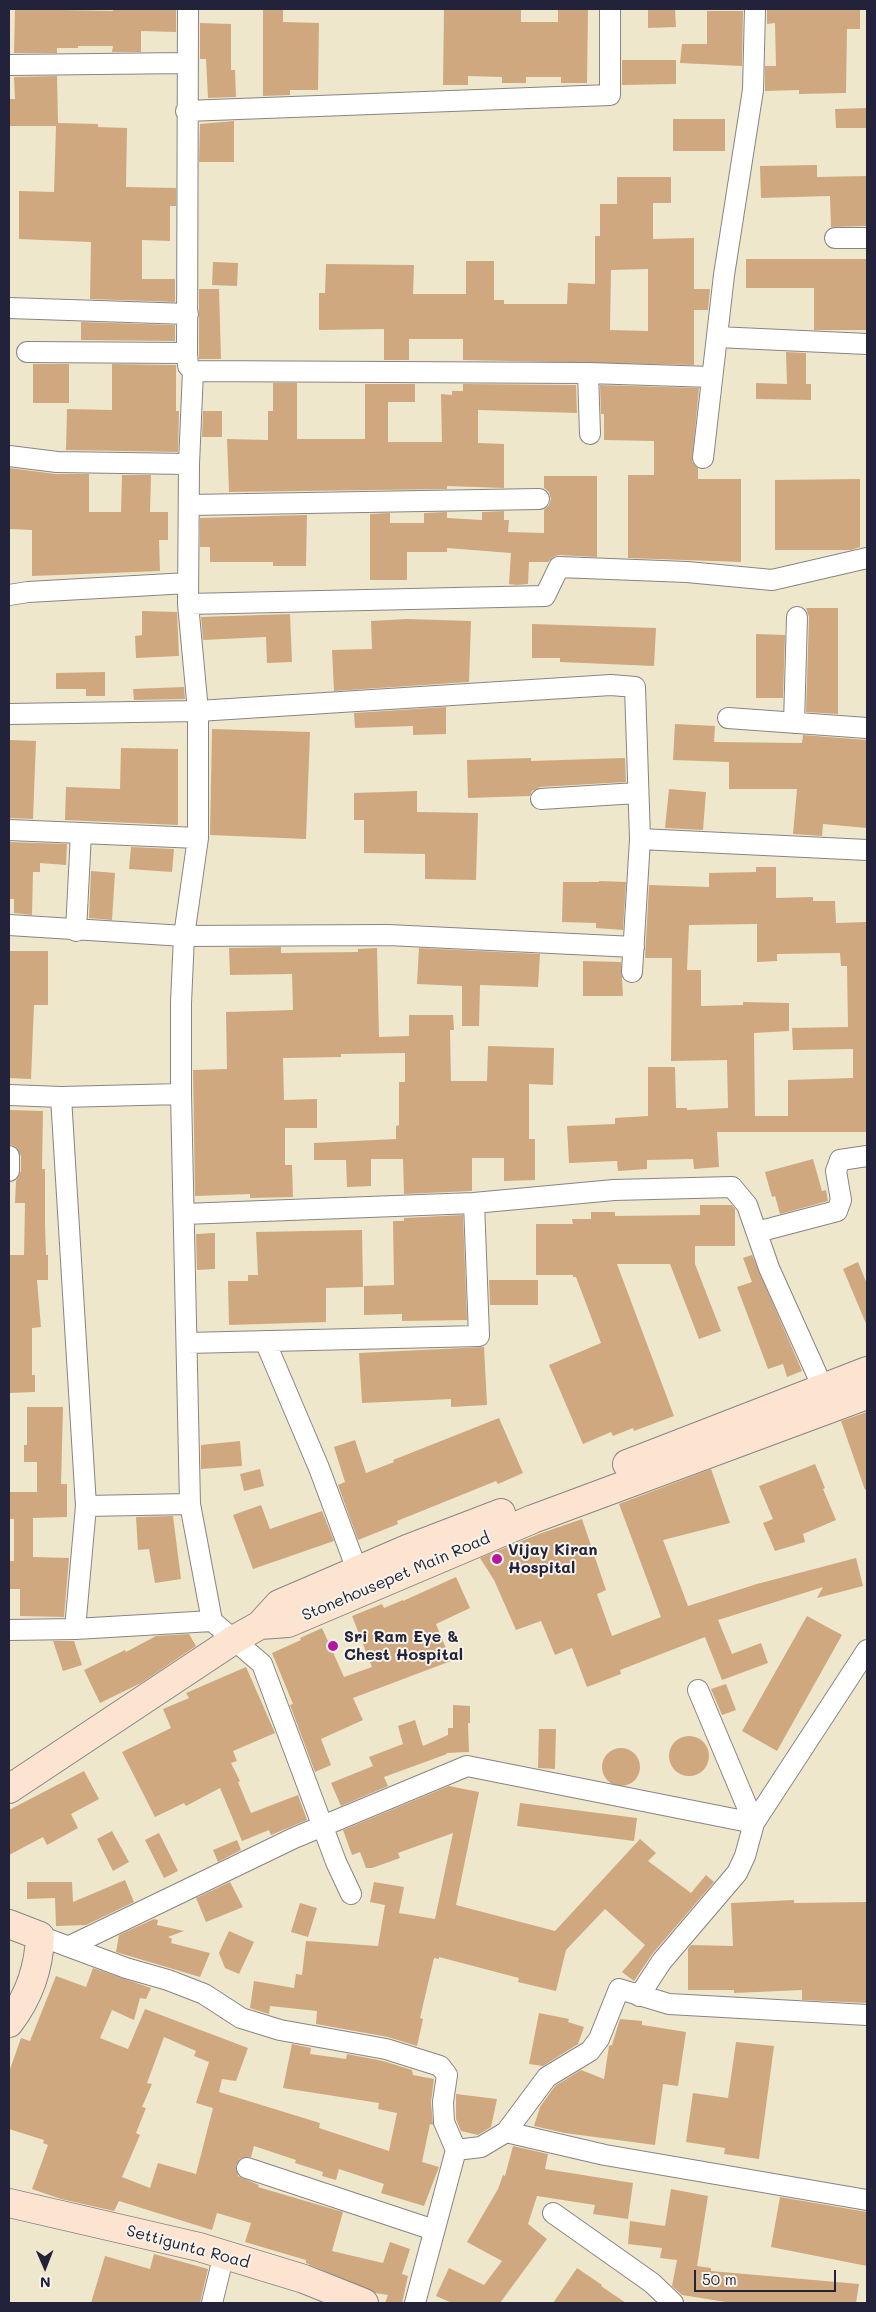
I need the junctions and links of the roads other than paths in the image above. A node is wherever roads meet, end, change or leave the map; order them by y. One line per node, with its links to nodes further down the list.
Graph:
1 (188, 9): 4 (street)
2 (610, 9): 6 (street)
3 (755, 9): 11 (street)
4 (187, 63): 5 (street); 6 (street)
5 (9, 65)
6 (186, 111): 10 (street)
7 (835, 238): 8 (street)
8 (867, 238)
9 (9, 308): 10 (street)
10 (188, 314): 14 (street)
11 (717, 337): 12 (street); 16 (street)
12 (867, 344)
13 (27, 352): 14 (street)
14 (190, 362): 15 (street); 20 (street)
15 (588, 373): 16 (street); 17 (street)
16 (712, 377): 19 (street)
17 (590, 434)
18 (9, 456): 20 (street)
19 (703, 458)
20 (189, 464): 22 (street)
21 (539, 499): 22 (street)
22 (190, 505): 24 (street)
23 (867, 558): 26 (street)
24 (188, 583): 25 (street); 26 (street)
25 (9, 595)
26 (188, 604): 28 (street)
27 (797, 617): 31 (street)
28 (198, 711): 29 (street); 33 (street); 37 (street)
29 (9, 714)
30 (728, 718): 31 (street)
31 (794, 723): 32 (street)
32 (867, 728)
33 (637, 793): 34 (street); 38 (street)
34 (542, 799)
35 (9, 830): 36 (street)
36 (81, 833): 37 (street); 41 (street)
37 (198, 838): 42 (street)
38 (640, 839): 39 (street); 43 (street)
39 (867, 850)
40 (9, 925): 41 (street)
41 (76, 931): 42 (street)
42 (184, 936): 43 (street); 46 (street)
43 (634, 947): 44 (street)
44 (632, 972)
45 (9, 1094): 47 (street)
46 (181, 1094): 47 (street); 52 (street)
47 (61, 1097): 60 (street)
48 (9, 1156): 50 (street)
49 (867, 1156): 53 (street)
50 (9, 1171)
51 (474, 1202): 52 (street); 53 (street); 54 (street)
52 (184, 1214): 55 (street)
53 (758, 1232): 58 (street)
54 (265, 1341): 55 (street); 62 (street)
55 (187, 1343): 59 (street)
56 (867, 1371): 58 (main road)
57 (867, 1394): 58 (main road, Stonehousepet Main Road)
58 (827, 1397): 61 (main road, Stonehousepet Main Road)
59 (190, 1504): 60 (street); 63 (street)
60 (86, 1506): 66 (street)
61 (411, 1559): 62 (main road); 64 (main road, Stonehousepet Main Road)
62 (357, 1570): 64 (main road)
63 (212, 1621): 66 (street); 67 (street)
64 (260, 1625): 67 (main road, Stonehousepet Main Road)
65 (9, 1630): 66 (street)
66 (75, 1630)
67 (235, 1639): 70 (main road, Stonehousepet Main Road); 72 (street)
68 (867, 1650): 71 (street)
69 (698, 1690): 71 (street)
70 (9, 1789)
71 (754, 1823): 72 (street); 77 (street)
72 (323, 1826): 73 (street); 76 (street)
73 (351, 1894)
74 (9, 1924): 75 (main road)
75 (40, 1936): 76 (street); 79 (main road)
76 (70, 1946): 81 (street)
77 (639, 1996): 78 (street); 80 (street)
78 (867, 2015)
79 (9, 2023)
80 (506, 2132): 81 (street); 83 (street)
81 (456, 2150): 86 (street)
82 (247, 2168): 86 (street)
83 (867, 2200)
84 (9, 2203): 87 (main road, Settigunta Road)
85 (554, 2213): 91 (street)
86 (434, 2230): 90 (street)
87 (224, 2254): 88 (street); 89 (main road, Settigunta Road)
88 (212, 2303)
89 (364, 2303)
90 (415, 2303)
91 (673, 2303)

